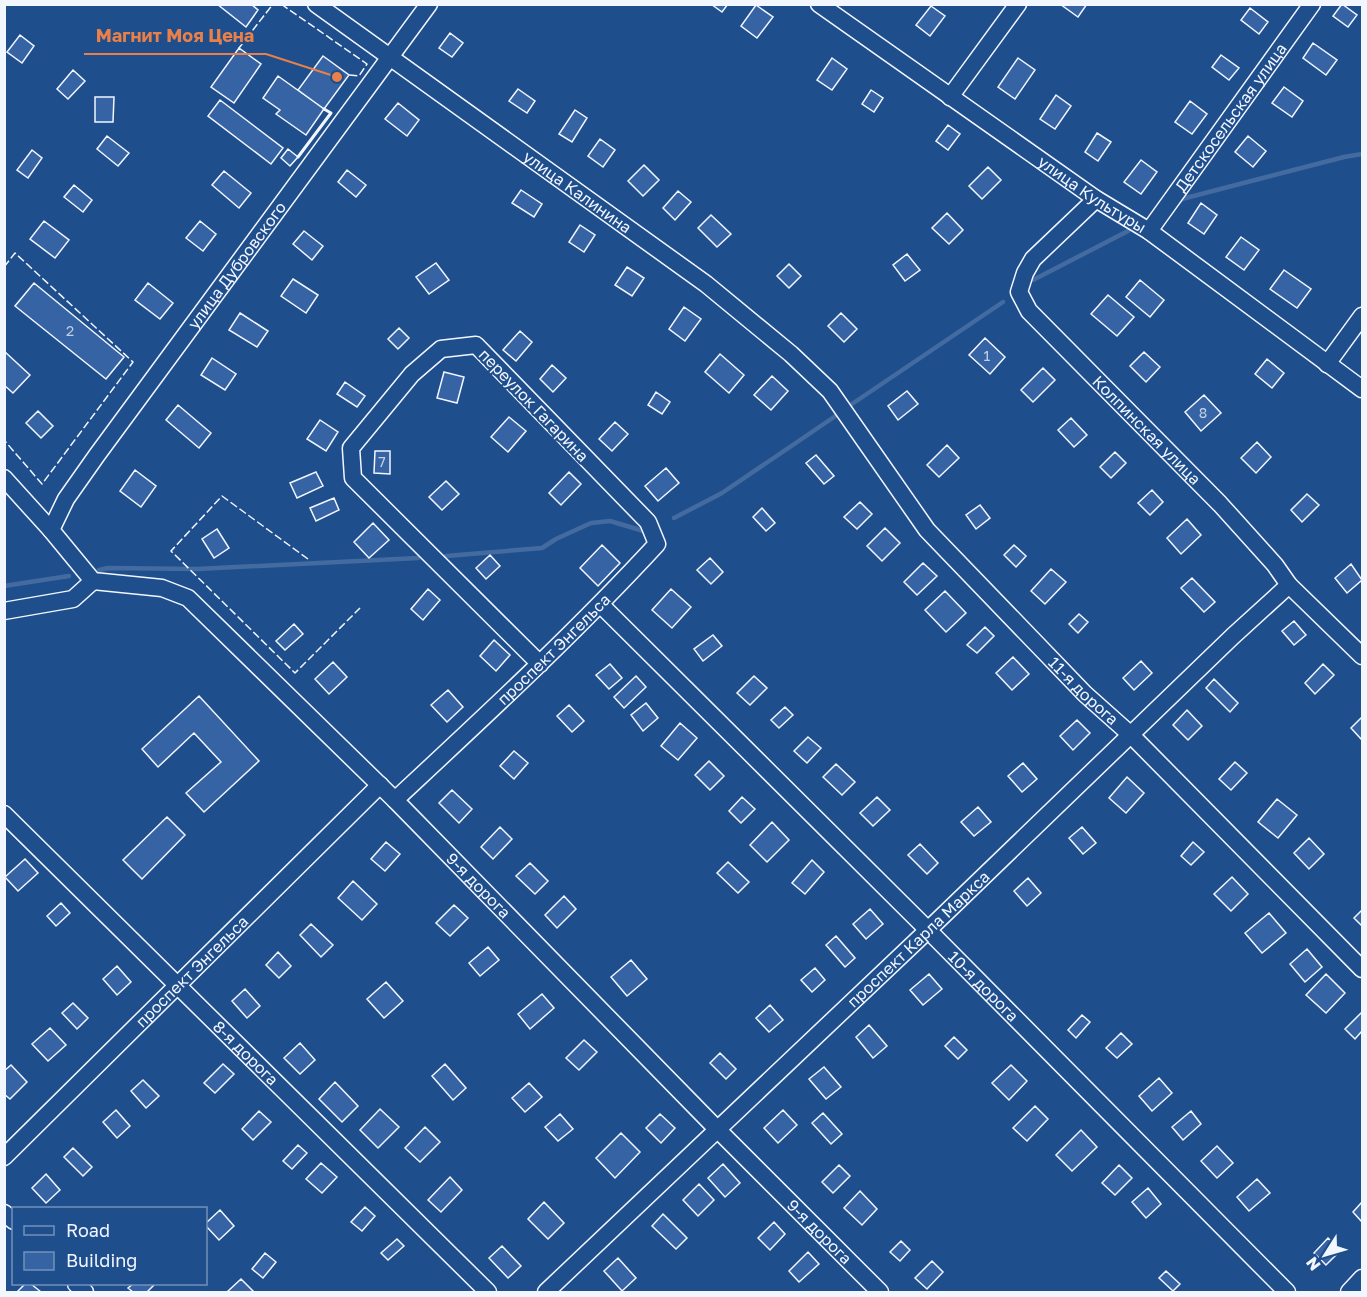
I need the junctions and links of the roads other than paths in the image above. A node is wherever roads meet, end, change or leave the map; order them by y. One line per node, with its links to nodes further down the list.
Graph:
1 (316, 4): 6 (street, улица Калинина)
2 (429, 4): 6 (street, улица Дубровского)
3 (819, 4): 7 (street, улица Культуры)
4 (1018, 4): 7 (street)
5 (1312, 4): 9 (street, Детскосельская улица)
6 (390, 58): 13 (street, улица Калинина); 15 (street, улица Дубровского)
7 (950, 97): 8 (street, улица Культуры)
8 (1096, 199): 9 (street, улица Культуры); 18 (street, Колпинская улица)
9 (1149, 231): 11 (street, улица Культуры)
10 (1362, 315): 11 (street)
11 (1327, 364): 12 (street, улица Культуры)
12 (1362, 389)
13 (830, 391): 23 (street, 11-я дорога)
14 (4, 478): 15 (street)
15 (51, 530): 17 (street)
16 (657, 544): 19 (street, проспект Энгельса); 22 (street, переулок Гагарина)
17 (93, 581): 20 (street); 24 (street, 9-я дорога)
18 (1289, 585): 21 (street, Колпинская улица); 23 (street, проспект Карла Маркса)
19 (601, 605): 22 (street, проспект Энгельса); 27 (street, 10-я дорога)
20 (4, 611)
21 (1362, 656)
22 (540, 664): 25 (street, проспект Энгельса)
23 (1131, 735): 27 (street, проспект Карла Маркса); 28 (street, 11-я дорога)
24 (380, 785): 25 (street, 9-я дорога); 29 (street, проспект Энгельса)
25 (394, 800): 30 (street, 9-я дорога)
26 (4, 814): 29 (street, 8-я дорога)
27 (928, 930): 30 (street, проспект Карла Маркса); 36 (street, 10-я дорога)
28 (1362, 969)
29 (177, 986): 31 (street, проспект Энгельса); 33 (street, 8-я дорога)
30 (717, 1129): 34 (street, проспект Карла Маркса); 35 (street, 9-я дорога)
31 (4, 1157)
32 (1362, 1278): 37 (street)
33 (488, 1293)
34 (546, 1293)
35 (880, 1293)
36 (1287, 1293)
37 (1349, 1293)

